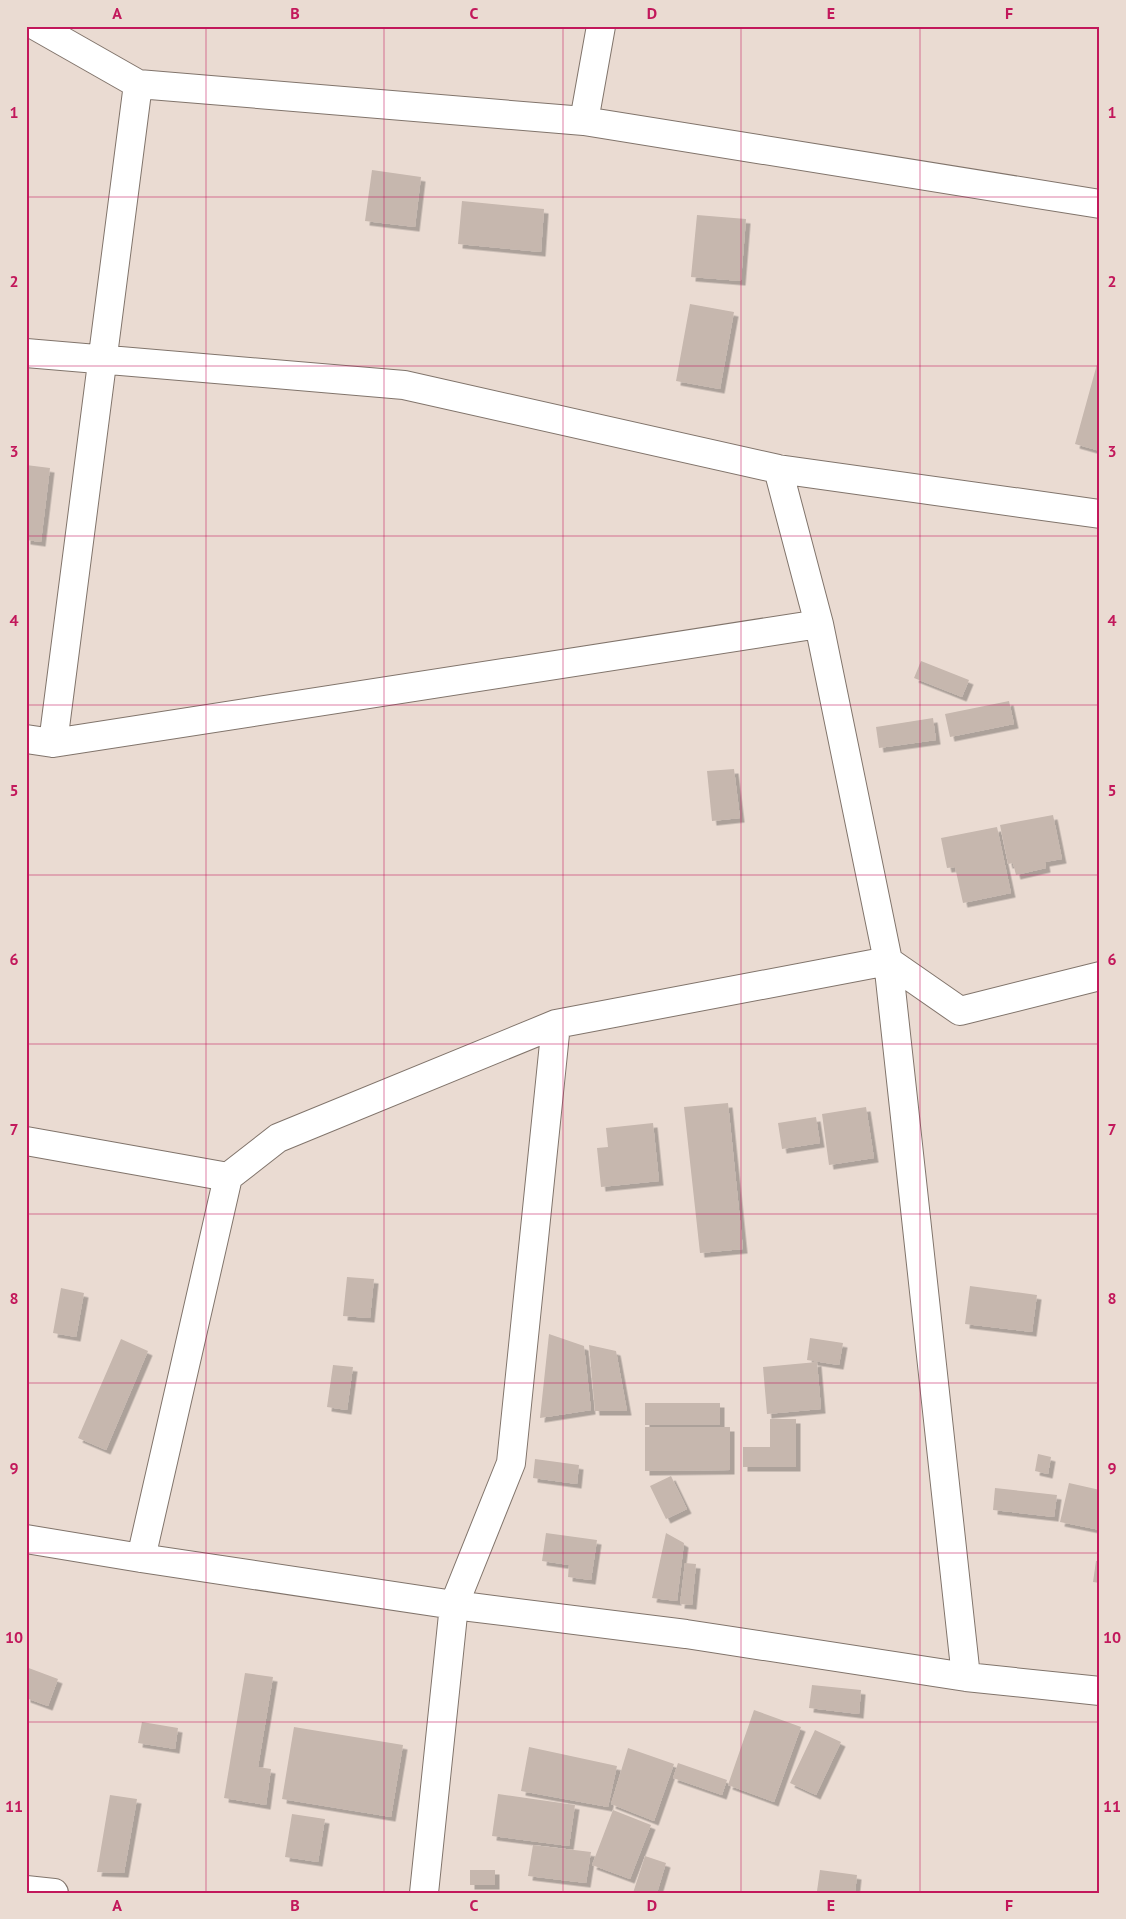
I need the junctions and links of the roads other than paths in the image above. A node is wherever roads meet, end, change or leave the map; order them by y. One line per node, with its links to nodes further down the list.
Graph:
1 (36, 26): 3 (street)
2 (601, 26): 4 (street)
3 (138, 84): 4 (street); 7 (street)
4 (584, 121): 5 (street)
5 (1100, 204)
6 (26, 353): 7 (street)
7 (102, 360): 8 (street); 12 (street)
8 (778, 469): 9 (street); 10 (street)
9 (1100, 514)
10 (819, 624): 12 (street); 13 (street)
11 (26, 739): 12 (street)
12 (53, 743)
13 (888, 961): 14 (street); 15 (street); 21 (street)
14 (1100, 976)
15 (556, 1024): 17 (street); 20 (street)
16 (26, 1141): 17 (street)
17 (228, 1177): 19 (street)
18 (26, 1539): 19 (street)
19 (141, 1558): 20 (street)
20 (454, 1605): 21 (street); 23 (street)
21 (966, 1677): 22 (street)
22 (1100, 1691)
23 (424, 1893)

